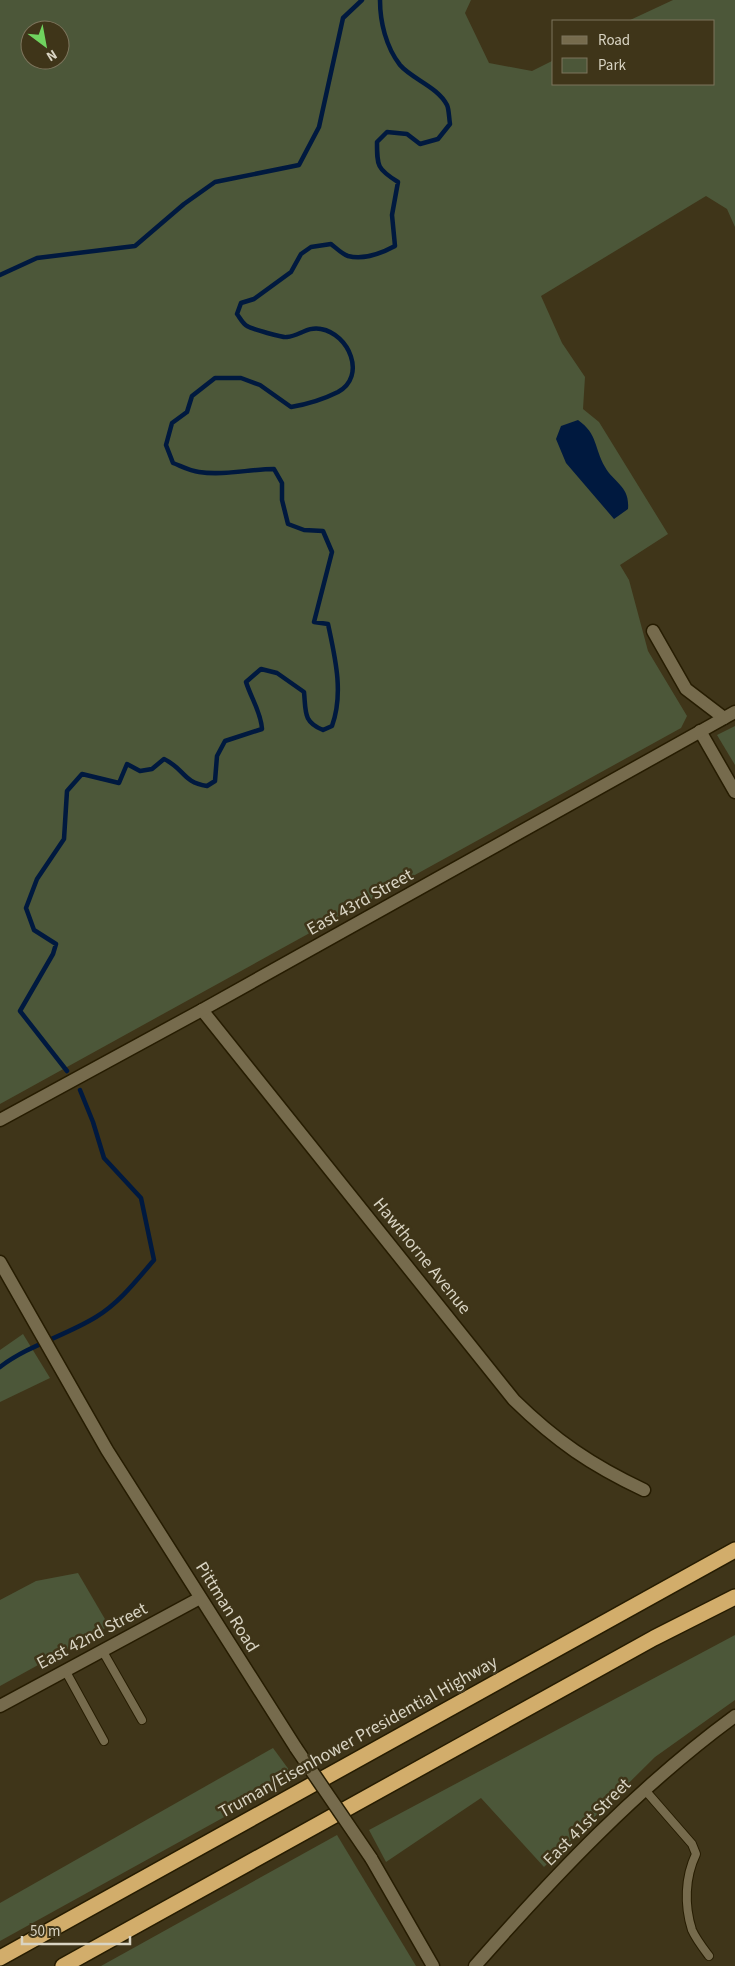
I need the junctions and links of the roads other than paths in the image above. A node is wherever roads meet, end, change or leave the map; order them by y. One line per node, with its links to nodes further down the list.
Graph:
1 (653, 631): 2 (street)
2 (730, 715): 3 (street, East 43rd Street)
3 (700, 731): 4 (street); 5 (street, East 43rd Street)
4 (735, 792)
5 (202, 1010): 6 (street, East 43rd Street); 8 (street, Hawthorne Avenue)
6 (0, 1120)
7 (0, 1262): 11 (street, Pittman Road)
8 (644, 1490)
9 (735, 1550): 20 (highway, Truman/Eisenhower Presidential Highway)
10 (735, 1597): 21 (highway)
11 (200, 1598): 12 (street, East 42nd Street); 22 (street, Pittman Road, bridge)
12 (102, 1650): 13 (street, East 42nd Street); 16 (lane)
13 (65, 1670): 14 (street, East 42nd Street); 17 (lane)
14 (0, 1706)
15 (735, 1716): 18 (street, East 41st Street)
16 (142, 1720)
17 (104, 1741)
18 (645, 1790): 19 (lane); 23 (street, East 41st Street)
19 (709, 1956)
20 (0, 1958)
21 (63, 1966)
22 (433, 1966)
23 (474, 1966)

